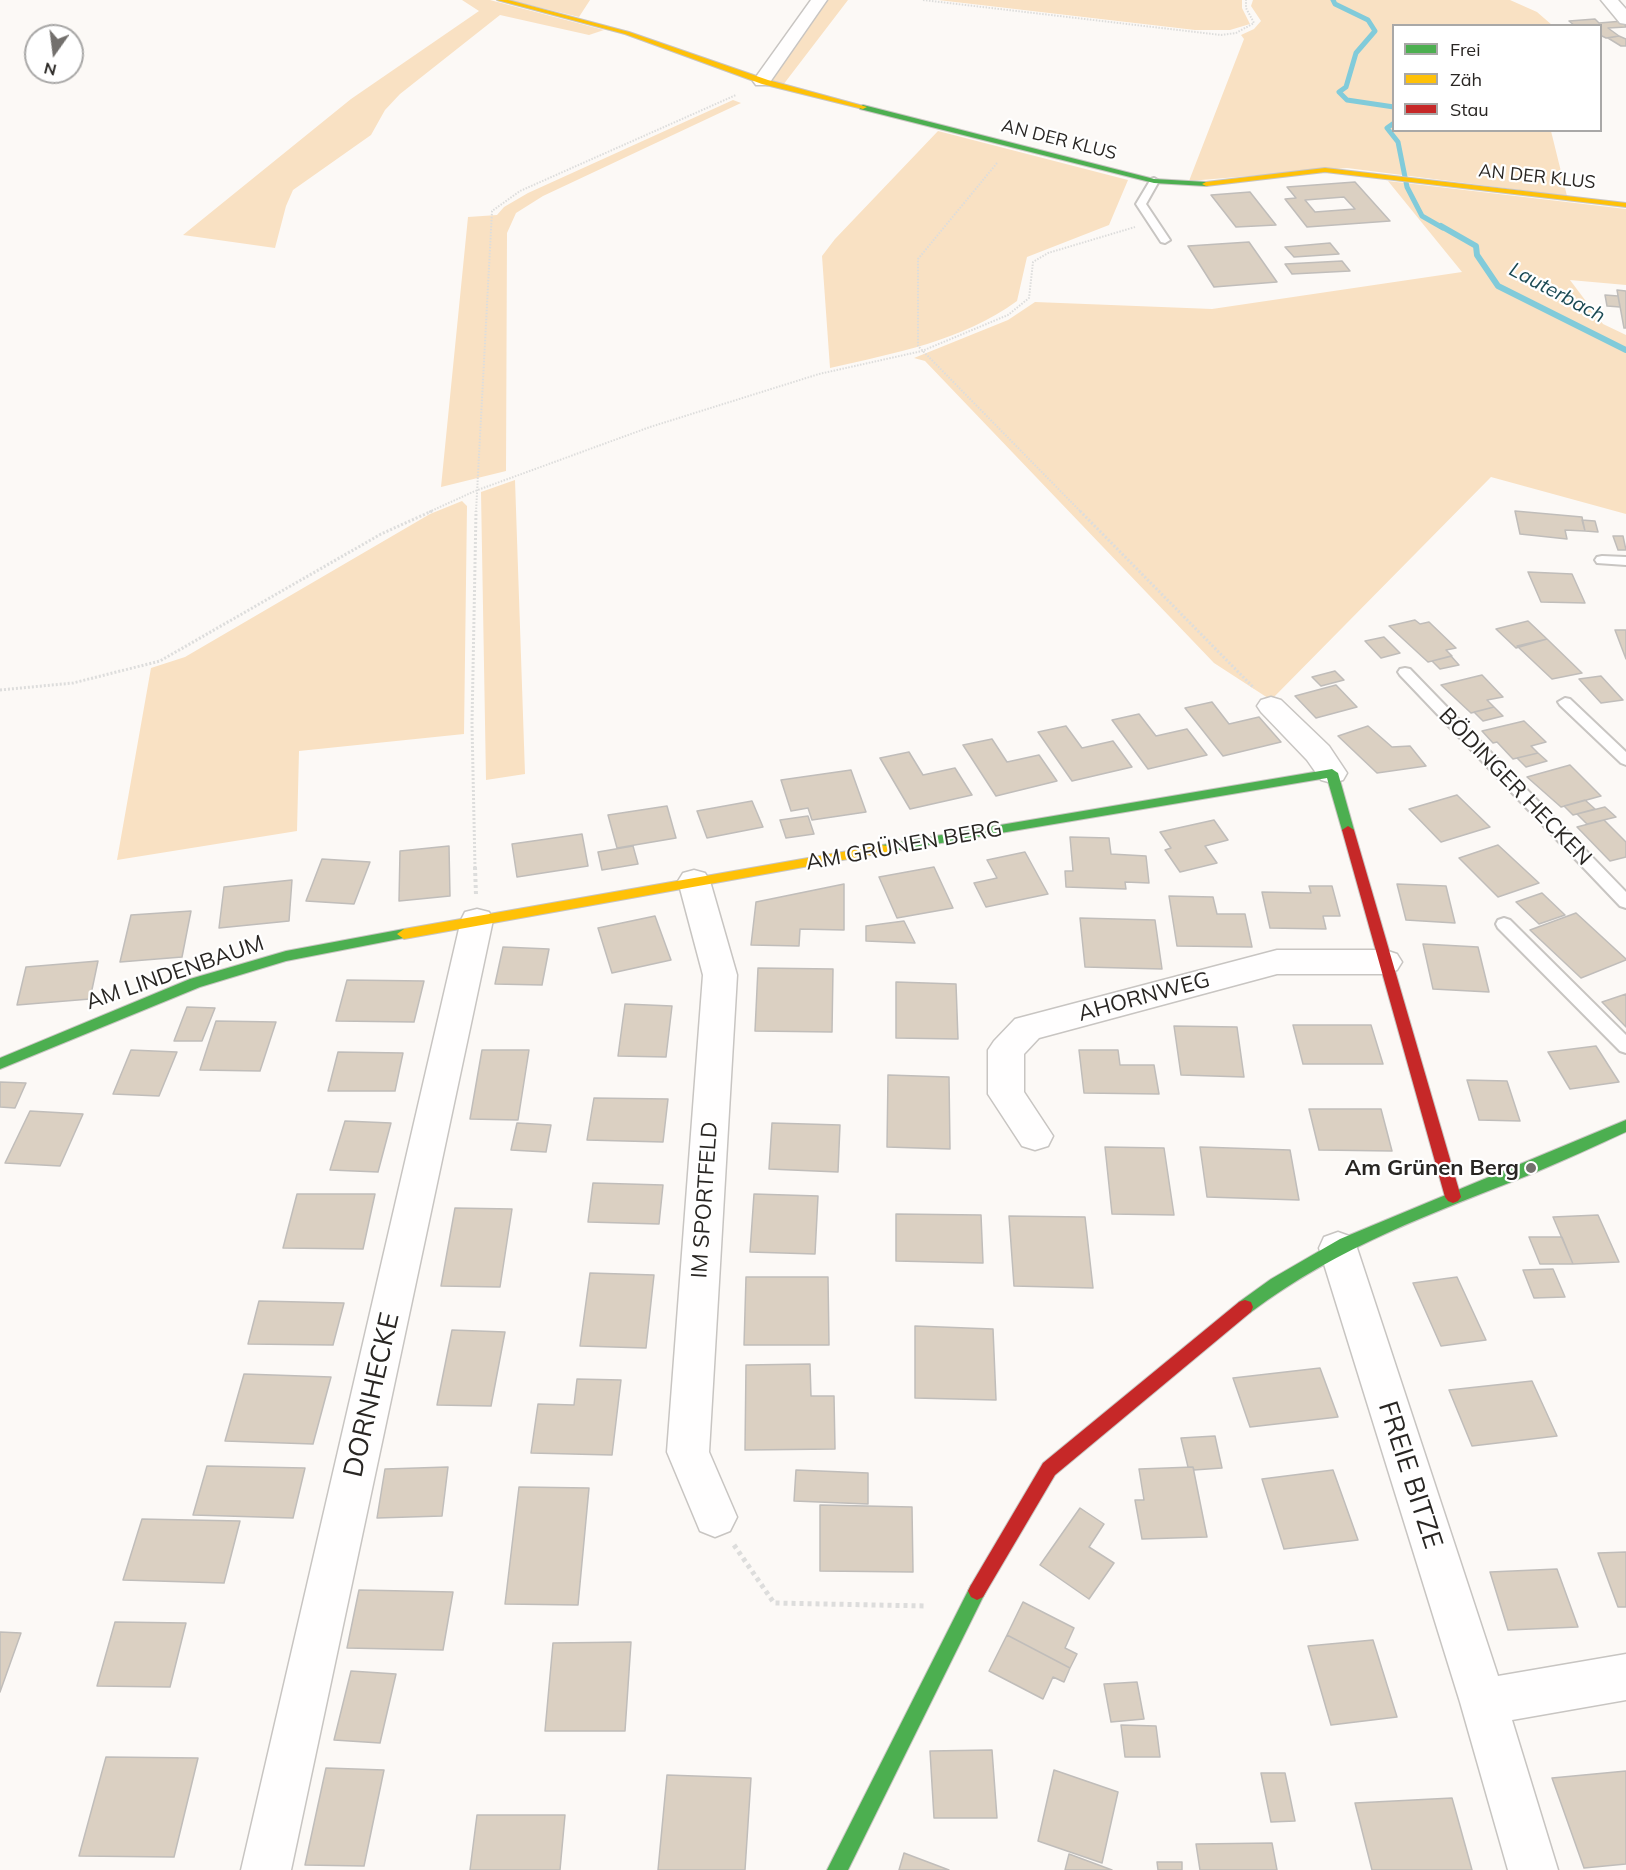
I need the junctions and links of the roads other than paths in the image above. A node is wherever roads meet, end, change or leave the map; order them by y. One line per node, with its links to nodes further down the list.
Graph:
1 (500, 0): 5 (street, AN DER KLUS)
2 (819, 0): 5 (street)
3 (1609, 0): 4 (street)
4 (1626, 19)
5 (763, 82): 6 (street, AN DER KLUS)
6 (1154, 181): 7 (street, AN DER KLUS); 8 (lane)
7 (1626, 205)
8 (1165, 240)
9 (1602, 560): 10 (lane)
10 (1626, 561)
11 (1405, 672): 17 (lane, BÖDINGER HECKEN)
12 (1565, 702): 14 (lane)
13 (1271, 706): 15 (street)
14 (1626, 760)
15 (1332, 773): 16 (street, AM GRÜNEN BERG); 20 (street)
16 (694, 881): 18 (street, AM GRÜNEN BERG); 27 (street, IM SPORTFELD)
17 (1626, 902)
18 (477, 920): 22 (street, AM LINDENBAUM); 30 (street, DORNHECKE)
19 (1504, 924): 21 (lane)
20 (1385, 962): 24 (street, AHORNWEG); 25 (street)
21 (1626, 1046)
22 (0, 1064)
23 (1626, 1126): 25 (street)
24 (1035, 1136)
25 (1453, 1197): 26 (street)
26 (1338, 1248): 29 (street, FREIE BITZE); 31 (street)
27 (715, 1517)
28 (1626, 1677): 29 (street)
29 (1483, 1702): 32 (street, FREIE BITZE)
30 (266, 1870)
31 (837, 1870)
32 (1533, 1870)

